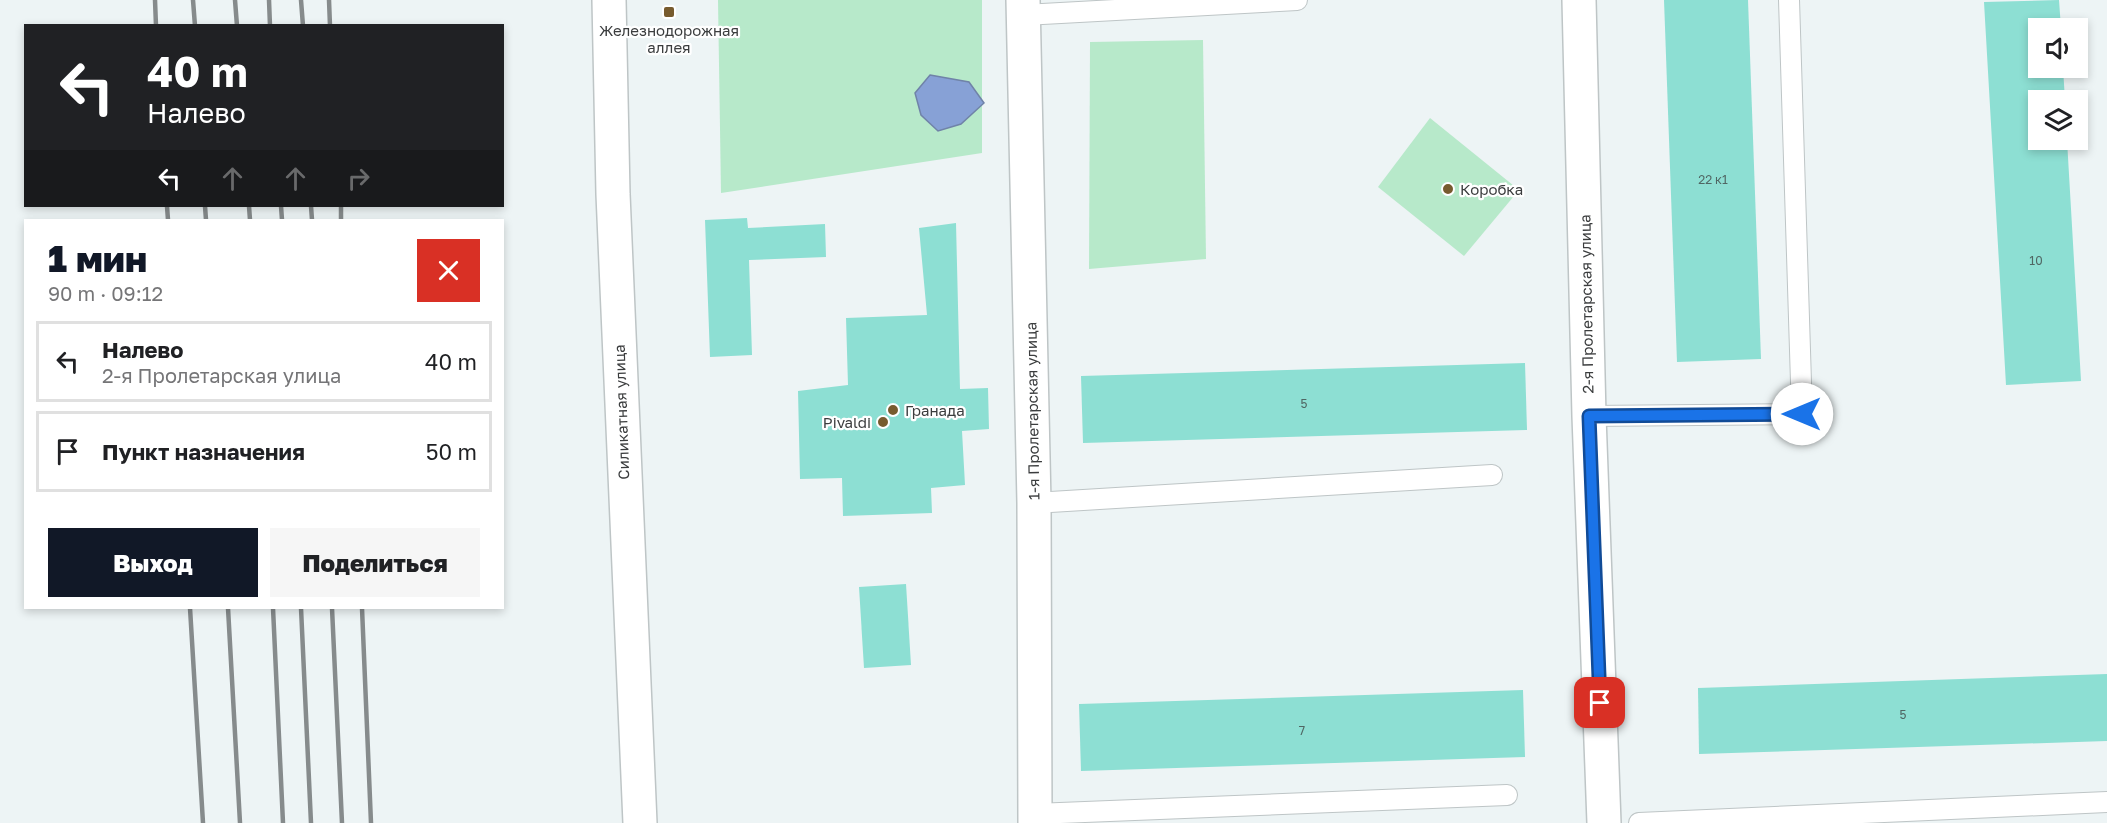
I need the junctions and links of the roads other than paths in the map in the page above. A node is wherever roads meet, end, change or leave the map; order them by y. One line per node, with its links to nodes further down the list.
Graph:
1 (609, 0): 12 (street, Силикатная улица)
2 (1297, 0): 5 (lane)
3 (1579, 0): 6 (street, 2-я Пролетарская улица)
4 (1789, 0): 6 (lane)
5 (1024, 8): 8 (street, 1-я Пролетарская улица)
6 (1589, 416): 13 (street, 2-я Пролетарская улица)
7 (1492, 475): 8 (lane)
8 (1034, 503): 11 (street, 1-я Пролетарская улица)
9 (1507, 795): 11 (lane)
10 (2107, 802): 14 (lane)
11 (1035, 818)
12 (640, 823)
13 (1604, 823)
14 (1639, 823)

